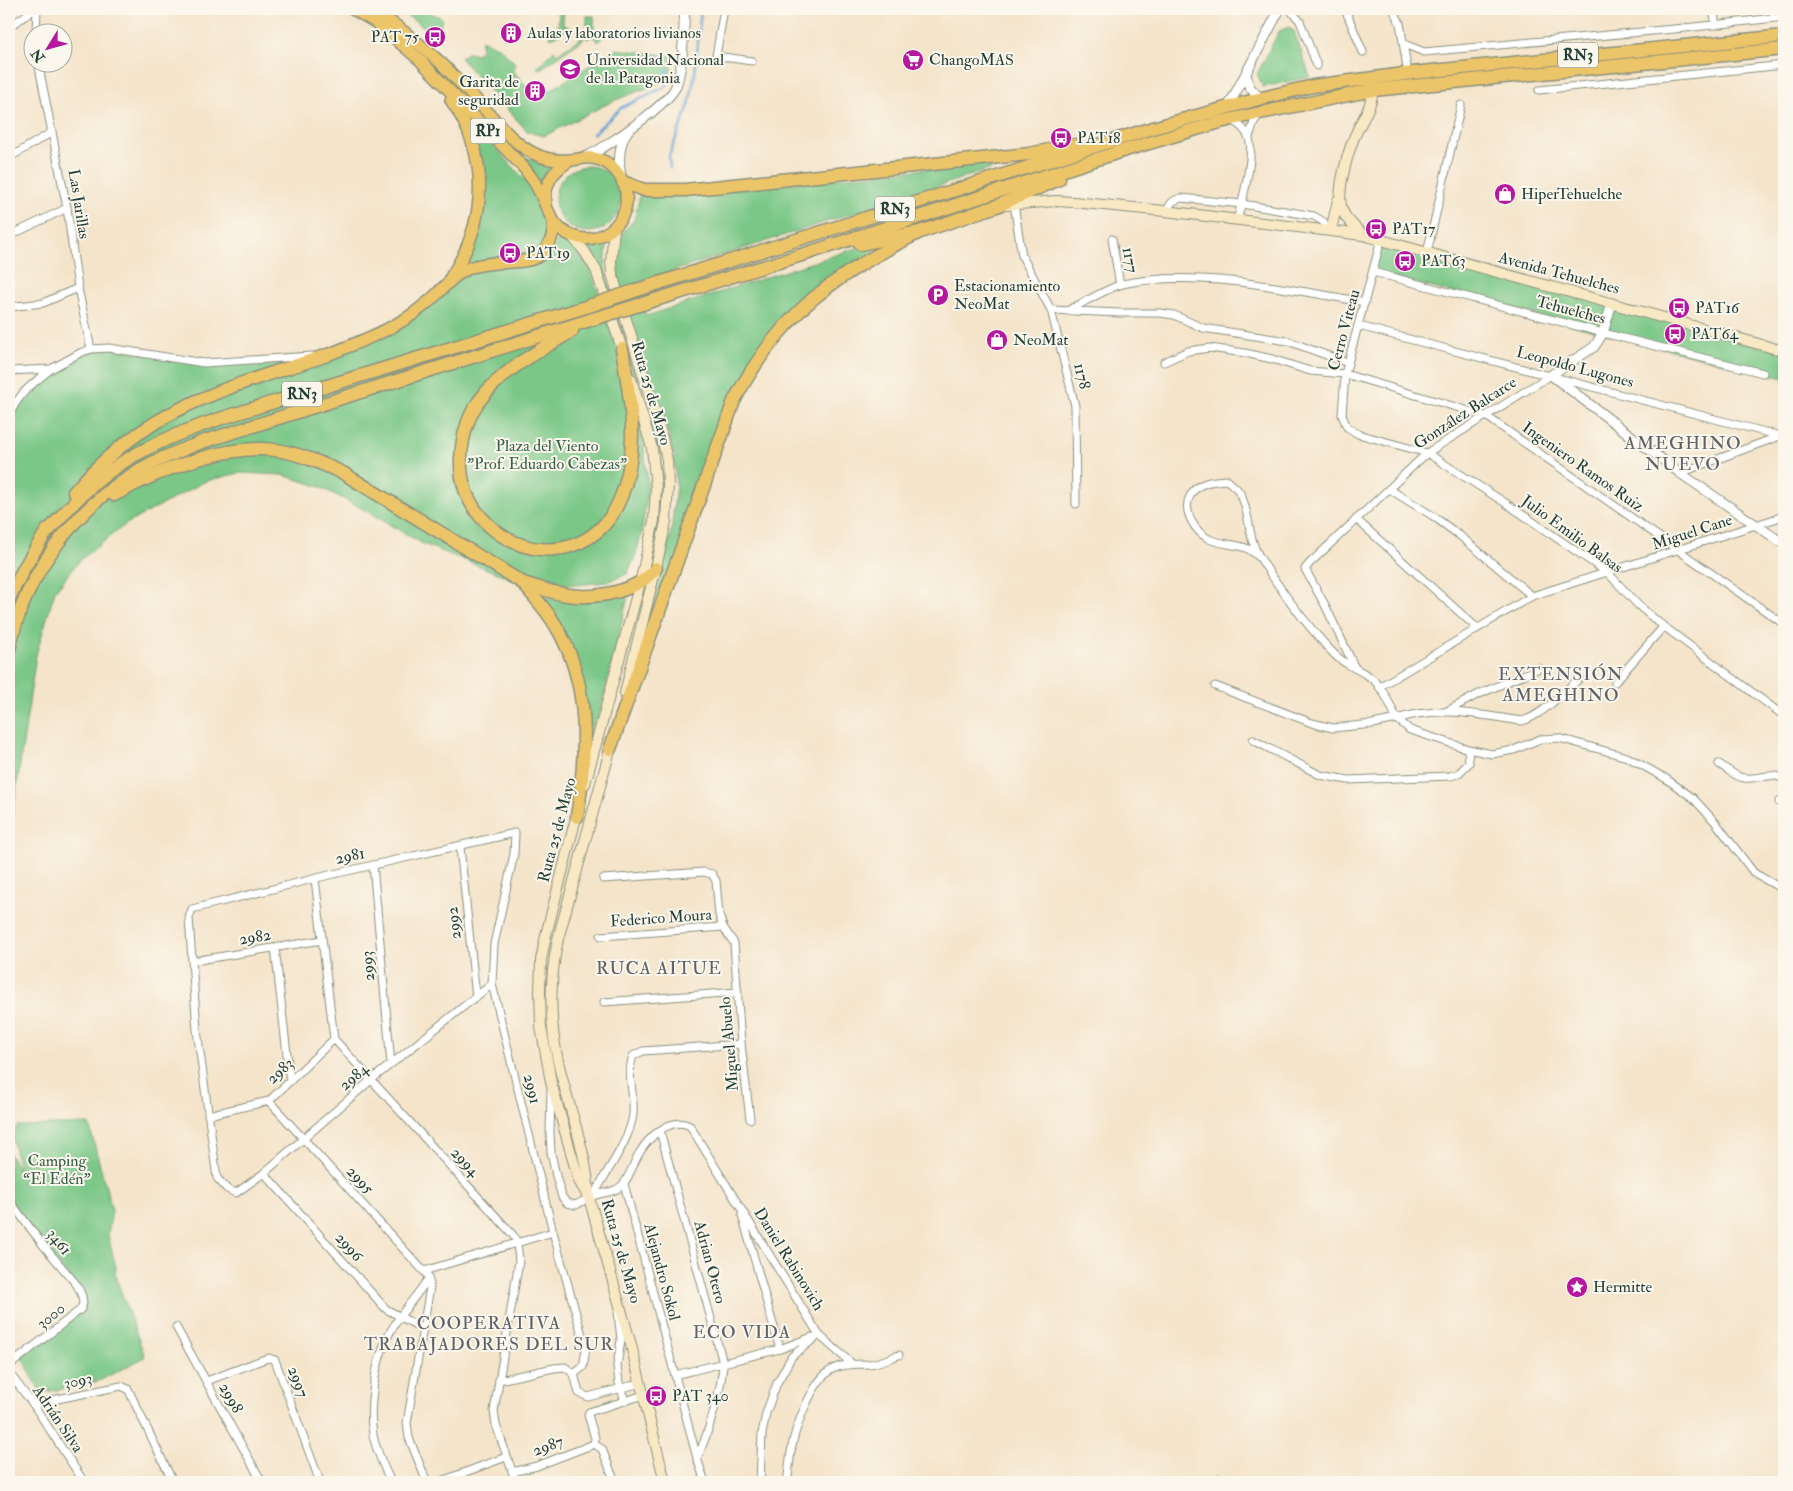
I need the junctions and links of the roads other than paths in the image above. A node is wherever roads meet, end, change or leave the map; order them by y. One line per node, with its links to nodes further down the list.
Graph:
1 (36, 9): 12 (street); 14 (street)
2 (353, 9): 19 (main road, RP1)
3 (373, 9): 38 (main road, RP1)
4 (685, 9): 33 (street)
5 (724, 9): 20 (street)
6 (1280, 9): 24 (street)
7 (1289, 9): 22 (street)
8 (1345, 9): 18 (street)
9 (1393, 9): 16 (street)
10 (1712, 9): 13 (street)
11 (1784, 17): 13 (street)
12 (36, 22)
13 (1716, 25): 16 (street)
14 (9, 27)
15 (1784, 36): 25 (highway, RN3)
16 (1404, 44): 25 (street)
17 (1784, 49): 26 (highway, RN3)
18 (1362, 52)
19 (419, 59): 45 (main road, RP1); 60 (main road)
20 (752, 62)
21 (1784, 64): 27 (street)
22 (1317, 66)
23 (40, 72): 34 (street, Las Jarillas)
24 (1246, 73): 28 (street); 30 (street)
25 (1408, 74): 26 (highway, RN3)
26 (1372, 84): 28 (highway, RN3); 31 (highway, RN3); 40 (main road)
27 (1539, 90)
28 (1262, 98): 30 (highway, RN3)
29 (1461, 105): 58 (street)
30 (1230, 113): 31 (highway, RN3); 32 (highway, RN3); 35 (street); 36 (highway, RN3)
31 (1260, 113): 35 (street)
32 (1153, 128): 39 (highway); 94 (highway, RN3, bridge)
33 (629, 129): 38 (street); 39 (street)
34 (52, 132): 37 (street); 44 (street, Las Jarillas)
35 (1249, 137): 42 (street)
36 (1122, 151): 43 (highway); 57 (highway, RN3)
37 (9, 158)
38 (576, 159): 39 (main road, RP1); 45 (main road, RP1)
39 (622, 180): 49 (main road, Ruta 25 de Mayo)
40 (1339, 193): 50 (main road); 52 (main road)
41 (1014, 204): 43 (main road, Avenida Tehuelches); 46 (main road, Avenida Tehuelches); 66 (street, 1178)
42 (1242, 204): 46 (street); 47 (street); 50 (street)
43 (997, 206): 51 (highway)
44 (67, 208): 53 (street); 62 (street, Las Jarillas)
45 (547, 209): 48 (main road, RP1)
46 (1167, 211): 47 (main road, Avenida Tehuelches)
47 (1237, 220): 50 (main road, Avenida Tehuelches)
48 (553, 222): 54 (main road, RP1); 60 (main road)
49 (614, 228): 54 (main road); 98 (main road, Ruta 25 de Mayo)
50 (1329, 230): 52 (main road, Avenida Tehuelches)
51 (920, 232): 57 (highway); 118 (highway)
52 (1363, 235): 56 (main road, Avenida Tehuelches)
53 (9, 236)
54 (572, 236): 72 (main road, Ruta 25 de Mayo)
55 (1112, 240): 61 (street, 1177)
56 (1381, 240): 58 (main road, Avenida Tehuelches); 59 (street, Cerro Viteau)
57 (808, 253): 68 (highway, RN3, bridge)
58 (1427, 253): 64 (main road, Avenida Tehuelches)
59 (1373, 272): 63 (street, Cerro Viteau); 70 (street, Tehuelches)
60 (446, 284): 74 (main road)
61 (1120, 285): 63 (street); 67 (street)
62 (78, 288): 65 (street); 71 (street, Las Jarillas)
63 (1365, 302): 69 (street, Cerro Viteau)
64 (1612, 303): 70 (street, González Balcarce); 73 (main road, Avenida Tehuelches)
65 (9, 308)
66 (1051, 310): 67 (street); 89 (street, 1178)
67 (1067, 311): 76 (street)
68 (593, 319): 72 (highway); 90 (highway, RN3)
69 (1359, 326): 76 (street, Cerro Viteau); 81 (street, Leopoldo Lugones)
70 (1603, 333): 79 (street, Tehuelches); 81 (street, González Balcarce)
71 (91, 349): 74 (street); 77 (street)
72 (622, 349): 101 (main road, Ruta 25 de Mayo)
73 (1784, 350)
74 (327, 354): 94 (highway)
75 (1164, 362): 80 (street, Ingeniero Ramos Ruiz)
76 (1348, 363): 80 (street, Cerro Viteau)
77 (52, 369): 78 (street); 82 (street)
78 (9, 370)
79 (1763, 373)
80 (1345, 374): 83 (street, Ingeniero Ramos Ruiz); 84 (street, Cerro Viteau)
81 (1551, 375): 83 (street, González Balcarce); 85 (street, Leopoldo Lugones); 87 (street)
82 (9, 416)
83 (1486, 416): 86 (street, González Balcarce); 96 (street, Ingeniero Ramos Ruiz)
84 (1346, 427): 86 (street, Julio Emilio Balsas)
85 (1782, 436): 87 (street)
86 (1427, 453): 88 (street, González Balcarce); 99 (street, Julio Emilio Balsas)
87 (1680, 472): 93 (street)
88 (1389, 489): 92 (street, González Balcarce); 102 (street)
89 (1076, 504)
90 (88, 509): 100 (highway); 107 (highway, RN3)
91 (1784, 516): 93 (street, Miguel Cane)
92 (1356, 519): 106 (street); 108 (street, González Balcarce)
93 (1756, 525): 95 (street); 96 (street, Miguel Cane)
94 (44, 536): 103 (highway, RN3)
95 (1784, 544)
96 (1678, 551): 99 (street, Miguel Cane); 104 (street, Ingeniero Ramos Ruiz)
97 (1259, 557): 97 (street); 108 (street)
98 (656, 568): 101 (highway); 118 (main road, Ruta 25 de Mayo)
99 (1608, 573): 102 (street, Miguel Cane); 105 (street, Julio Emilio Balsas)
100 (523, 583): 101 (highway); 122 (highway)
101 (640, 583): 122 (main road, Ruta 25 de Mayo)
102 (1532, 596): 106 (street, Miguel Cane)
103 (9, 599)
104 (1784, 624)
105 (1664, 626): 111 (street); 115 (street, Julio Emilio Balsas)
106 (1477, 628): 113 (street, Miguel Cane)
107 (9, 650)
108 (1355, 668): 113 (street)
109 (1539, 668): 114 (street)
110 (1580, 679): 114 (street)
111 (1615, 682)
112 (1216, 686): 116 (street)
113 (1379, 686): 116 (street)
114 (1447, 711): 116 (street)
115 (1784, 716)
116 (1397, 718): 119 (street)
117 (1253, 740): 119 (street)
118 (610, 749): 151 (main road, Ruta 25 de Mayo)
119 (1468, 749): 128 (street)
120 (1719, 764): 121 (street)
121 (1784, 779)
122 (576, 816): 143 (main road, Ruta 25 de Mayo)
123 (515, 833): 124 (street, 2981); 134 (street, 2991)
124 (460, 847): 125 (street, 2981); 136 (street, 2992)
125 (373, 865): 126 (street, 2981); 140 (street, 2993)
126 (315, 879): 131 (street); 133 (street, 2981)
127 (603, 880): 129 (street, Miguel Abuelo)
128 (1784, 890)
129 (723, 927): 130 (street, Federico Moura); 135 (street, Miguel Abuelo)
130 (601, 936)
131 (322, 940): 132 (street, 2982); 138 (street)
132 (275, 948): 133 (street, 2982); 141 (street)
133 (192, 961): 145 (street)
134 (492, 984): 136 (street, 2984); 154 (street, 2991)
135 (738, 992): 137 (street); 139 (street, Miguel Abuelo)
136 (476, 998): 140 (street, 2984)
137 (604, 1002)
138 (334, 1039): 141 (street, 2983); 142 (street, 2994)
139 (742, 1044): 146 (street, Miguel Abuelo); 151 (street)
140 (391, 1064): 142 (street, 2984)
141 (290, 1080): 144 (street, 2983)
142 (371, 1080): 148 (street, 2984); 155 (street, 2994)
143 (551, 1082): 151 (main road, Ruta 25 de Mayo); 151 (street)
144 (269, 1100): 145 (street, 2983); 148 (street, 2995)
145 (208, 1115): 149 (street, 2984)
146 (750, 1119)
147 (660, 1130): 150 (street); 153 (street, Daniel Rabinovich); 166 (street, Adrian Otero)
148 (304, 1138): 149 (street, 2984); 156 (street, 2995)
149 (264, 1173): 160 (street, 2996)
150 (624, 1184): 151 (street); 171 (street, Alejandro Sokol)
151 (592, 1196): 158 (main road, Ruta 25 de Mayo)
152 (9, 1200): 159 (street, 3461)
153 (740, 1206): 163 (street, Daniel Rabinovich); 164 (street)
154 (553, 1232): 155 (street); 170 (street, 2991)
155 (517, 1242): 156 (street); 172 (street)
156 (424, 1271): 157 (street, 2995)
157 (428, 1279): 160 (street); 162 (street, 2995)
158 (618, 1299): 174 (main road, Ruta 25 de Mayo); 175 (street)
159 (83, 1303): 168 (street, 3000)
160 (401, 1317): 162 (street, 2996); 187 (street)
161 (176, 1327): 173 (street, 2998)
162 (423, 1329): 188 (street, 2995)
163 (819, 1335): 164 (street); 167 (street, Daniel Rabinovich); 194 (street)
164 (780, 1349): 166 (street)
165 (899, 1354): 167 (street)
166 (722, 1363): 171 (street); 181 (street, Adrian Otero)
167 (851, 1363): 195 (street)
168 (9, 1366)
169 (9, 1373): 178 (street, Adrián Silva)
170 (574, 1374): 172 (street); 175 (street)
171 (675, 1375): 181 (street, Alejandro Sokol)
172 (500, 1380): 180 (street)
173 (206, 1381): 185 (street, 2998); 186 (street, 2997)
174 (641, 1383): 175 (street); 176 (main road, Ruta 25 de Mayo)
175 (621, 1388): 177 (street)
176 (644, 1395): 177 (street); 192 (main road, Ruta 25 de Mayo)
177 (625, 1401): 179 (street)
178 (33, 1404): 183 (street, Adrián Silva); 184 (street, 3093)
179 (594, 1444): 182 (street, 2987); 191 (street)
180 (506, 1457): 182 (street); 189 (street)
181 (697, 1458): 193 (street, Alejandro Sokol)
182 (512, 1472): 190 (street)
183 (84, 1482)
184 (173, 1482)
185 (262, 1482)
186 (320, 1482)
187 (390, 1482)
188 (427, 1482)
189 (439, 1482)
190 (516, 1482)
191 (615, 1482)
192 (665, 1482)
193 (706, 1482)
194 (760, 1482)
195 (787, 1482)

